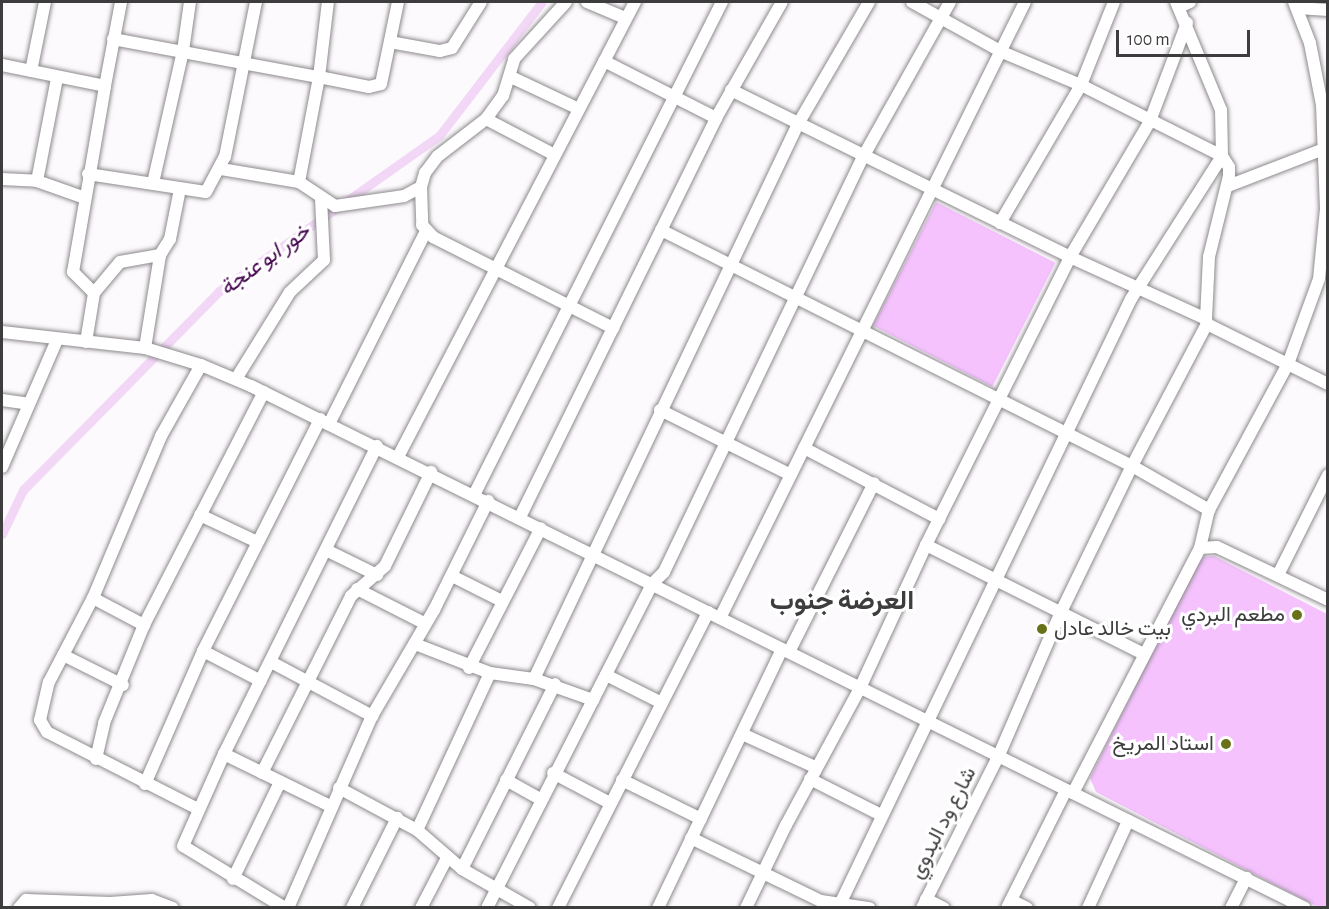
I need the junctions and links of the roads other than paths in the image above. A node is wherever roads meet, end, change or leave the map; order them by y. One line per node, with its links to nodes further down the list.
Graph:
1 (45, 2): 33 (street)
2 (121, 2): 26 (street)
3 (190, 2): 28 (street)
4 (256, 2): 31 (street)
5 (328, 2): 34 (street)
6 (398, 2): 27 (street)
7 (468, 2): 24 (street)
8 (481, 2): 24 (street)
9 (566, 2): 35 (street)
10 (587, 2): 23 (street)
11 (635, 2): 23 (street)
12 (722, 2): 40 (street)
13 (782, 2): 39 (street)
14 (868, 2): 45 (street)
15 (912, 2): 22 (street)
16 (950, 2): 22 (street)
17 (1025, 2): 29 (street)
18 (1114, 2): 37 (street)
19 (1182, 3): 25 (street)
20 (1296, 5): 21 (street); 46 (street)
21 (1328, 10)
22 (944, 17): 29 (street); 49 (street)
23 (625, 18): 30 (street)
24 (471, 20): 27 (street)
25 (1187, 23): 44 (street); 48 (street)
26 (113, 39): 28 (street); 38 (street)
27 (390, 42): 34 (street)
28 (183, 51): 31 (street); 55 (street)
29 (1002, 52): 37 (street); 59 (street)
30 (604, 61): 40 (street); 41 (street)
31 (246, 63): 34 (street); 50 (street)
32 (2, 65): 33 (street)
33 (31, 71): 36 (street)
34 (319, 77): 54 (street)
35 (511, 77): 41 (street); 43 (street)
36 (57, 78): 38 (street); 53 (street)
37 (1081, 85): 44 (street); 63 (street)
38 (105, 86): 51 (street)
39 (731, 90): 42 (street); 45 (street)
40 (672, 98): 42 (street); 73 (street)
41 (577, 108): 47 (street)
42 (716, 118): 64 (street)
43 (486, 119): 47 (street); 57 (street)
44 (1150, 121): 48 (street); 67 (street)
45 (798, 124): 49 (street); 68 (street)
46 (1324, 149): 56 (street); 62 (street)
47 (553, 154): 69 (street)
48 (1222, 156): 56 (street); 70 (street)
49 (863, 157): 59 (street); 72 (street)
50 (221, 169): 54 (street); 58 (street)
51 (88, 174): 55 (street); 60 (street)
52 (2, 181): 53 (street)
53 (37, 181): 60 (street)
54 (299, 182): 61 (street)
55 (153, 183): 58 (street)
56 (1228, 186): 74 (street)
57 (421, 187): 61 (street); 65 (street)
58 (180, 189): 66 (street)
59 (933, 190): 63 (street); 76 (street)
60 (86, 198): 71 (street)
61 (321, 199): 83 (street)
62 (1327, 210): 82 (street)
63 (1000, 223): 67 (street)
64 (662, 230): 68 (street); 75 (street)
65 (426, 231): 69 (street); 90 (street)
66 (160, 255): 71 (street); 80 (street)
67 (1070, 257): 70 (street); 86 (street)
68 (729, 264): 72 (street); 89 (street)
69 (498, 267): 73 (street); 95 (street)
70 (1136, 289): 74 (street); 91 (street)
71 (94, 293): 79 (street)
72 (795, 297): 76 (street); 92 (street)
73 (570, 304): 75 (street); 102 (street)
74 (1206, 322): 82 (street); 96 (street, شارع ود البدوي)
75 (613, 328): 106 (street)
76 (863, 331): 86 (street); 94 (street)
77 (2, 332): 78 (street)
78 (57, 340): 79 (street); 88 (street)
79 (86, 342): 80 (street)
80 (146, 348): 81 (street)
81 (197, 363): 83 (street); 120 (street)
82 (1288, 364): 84 (street); 104 (street)
83 (236, 379): 85 (street)
84 (1328, 384)
85 (264, 392): 90 (street); 105 (street)
86 (999, 399): 91 (street); 107 (street)
87 (2, 400): 88 (street)
88 (29, 404): 97 (street)
89 (660, 410): 92 (street); 113 (street)
90 (324, 421): 93 (street); 109 (street)
91 (1066, 432): 96 (street); 117 (street)
92 (726, 442): 100 (street); 118 (street)
93 (377, 446): 95 (street); 112 (street)
94 (804, 448): 100 (street); 101 (street)
95 (399, 455): 98 (street)
96 (1132, 466): 104 (street); 124 (street, شارع ود البدوي)
97 (2, 467)
98 (431, 472): 102 (street); 114 (street)
99 (1328, 474): 115 (street)
100 (791, 475): 125 (street)
101 (874, 483): 107 (street); 130 (street)
102 (474, 495): 103 (street)
103 (488, 501): 106 (street); 116 (street)
104 (1209, 510): 111 (street)
105 (200, 515): 109 (street); 127 (street)
106 (520, 517): 108 (street)
107 (939, 519): 110 (street)
108 (541, 528): 113 (street); 122 (street)
109 (257, 542): 129 (street)
110 (926, 545): 117 (street); 142 (street)
111 (1200, 548): 115 (street); 131 (street)
112 (326, 550): 114 (street); 133 (street)
113 (593, 555): 118 (street); 137 (street)
114 (377, 575): 119 (street)
115 (1278, 575): 121 (street)
116 (452, 576): 122 (street); 126 (street)
117 (995, 579): 124 (street); 146 (street)
118 (652, 584): 123 (street); 136 (street)
119 (357, 589): 126 (street); 139 (street)
120 (93, 598): 127 (street); 132 (street)
121 (1328, 600)
122 (502, 601): 134 (street)
123 (708, 612): 125 (street); 144 (street)
124 (1061, 612): 131 (street); 149 (street, شارع ود البدوي)
125 (720, 618): 130 (street)
126 (426, 624): 128 (street)
127 (144, 625): 141 (street)
128 (415, 644): 134 (street); 145 (street)
129 (203, 651): 138 (street); 157 (street)
130 (786, 651): 142 (street); 147 (street)
131 (1142, 653): 159 (street)
132 (63, 655): 141 (street); 150 (street)
133 (271, 662): 138 (street); 139 (street)
134 (469, 668): 135 (street)
135 (490, 673): 137 (street); 168 (street)
136 (606, 675): 143 (street); 144 (street)
137 (534, 679): 140 (street)
138 (261, 681): 148 (street)
139 (308, 682): 145 (street); 151 (street)
140 (555, 684): 143 (street); 154 (street)
141 (123, 685): 150 (street)
142 (860, 687): 146 (street); 153 (street)
143 (593, 700): 152 (street)
144 (660, 702): 155 (street)
145 (372, 716): 158 (street)
146 (927, 721): 149 (street); 164 (street)
147 (742, 734): 153 (street); 166 (street)
148 (224, 754): 151 (street); 163 (street)
149 (999, 755): 159 (street); 177 (street, شارع ود البدوي)
150 (96, 759): 157 (street)
151 (262, 773): 156 (street)
152 (553, 773): 160 (street); 161 (street)
153 (813, 773): 164 (street); 172 (street)
154 (506, 780): 160 (street); 171 (street)
155 (622, 780): 161 (street); 166 (street)
156 (280, 782): 162 (street); 174 (street)
157 (145, 784): 163 (street)
158 (339, 788): 162 (street); 165 (street)
159 (1069, 792): 167 (street); 178 (street)
160 (540, 799): 175 (street)
161 (610, 803): 187 (street)
162 (330, 806): 182 (street)
163 (198, 809): 174 (street)
164 (881, 815): 176 (street)
165 (397, 818): 168 (street); 183 (street)
166 (701, 819): 169 (street)
167 (1128, 821): 173 (street); 192 (street)
168 (417, 830): 170 (street)
169 (691, 838): 172 (street); 188 (street)
170 (447, 858): 171 (street); 184 (street)
171 (462, 869): 175 (street)
172 (762, 872): 176 (street); 189 (street)
173 (1246, 878): 193 (street); 194 (street)
174 (233, 879): 182 (street)
175 (495, 889): 185 (street); 186 (street)
176 (840, 902): 179 (street)
177 (924, 903): 190 (street)
178 (1009, 904): 191 (street)
179 (864, 907)
180 (20, 908): 181 (street)
181 (173, 908)
182 (286, 908)
183 (352, 908)
184 (421, 908)
185 (486, 908)
186 (530, 908)
187 (558, 908)
188 (658, 908)
189 (746, 908)
190 (944, 908)
191 (1027, 908)
192 (1088, 908)
193 (1231, 908)
194 (1305, 908)

